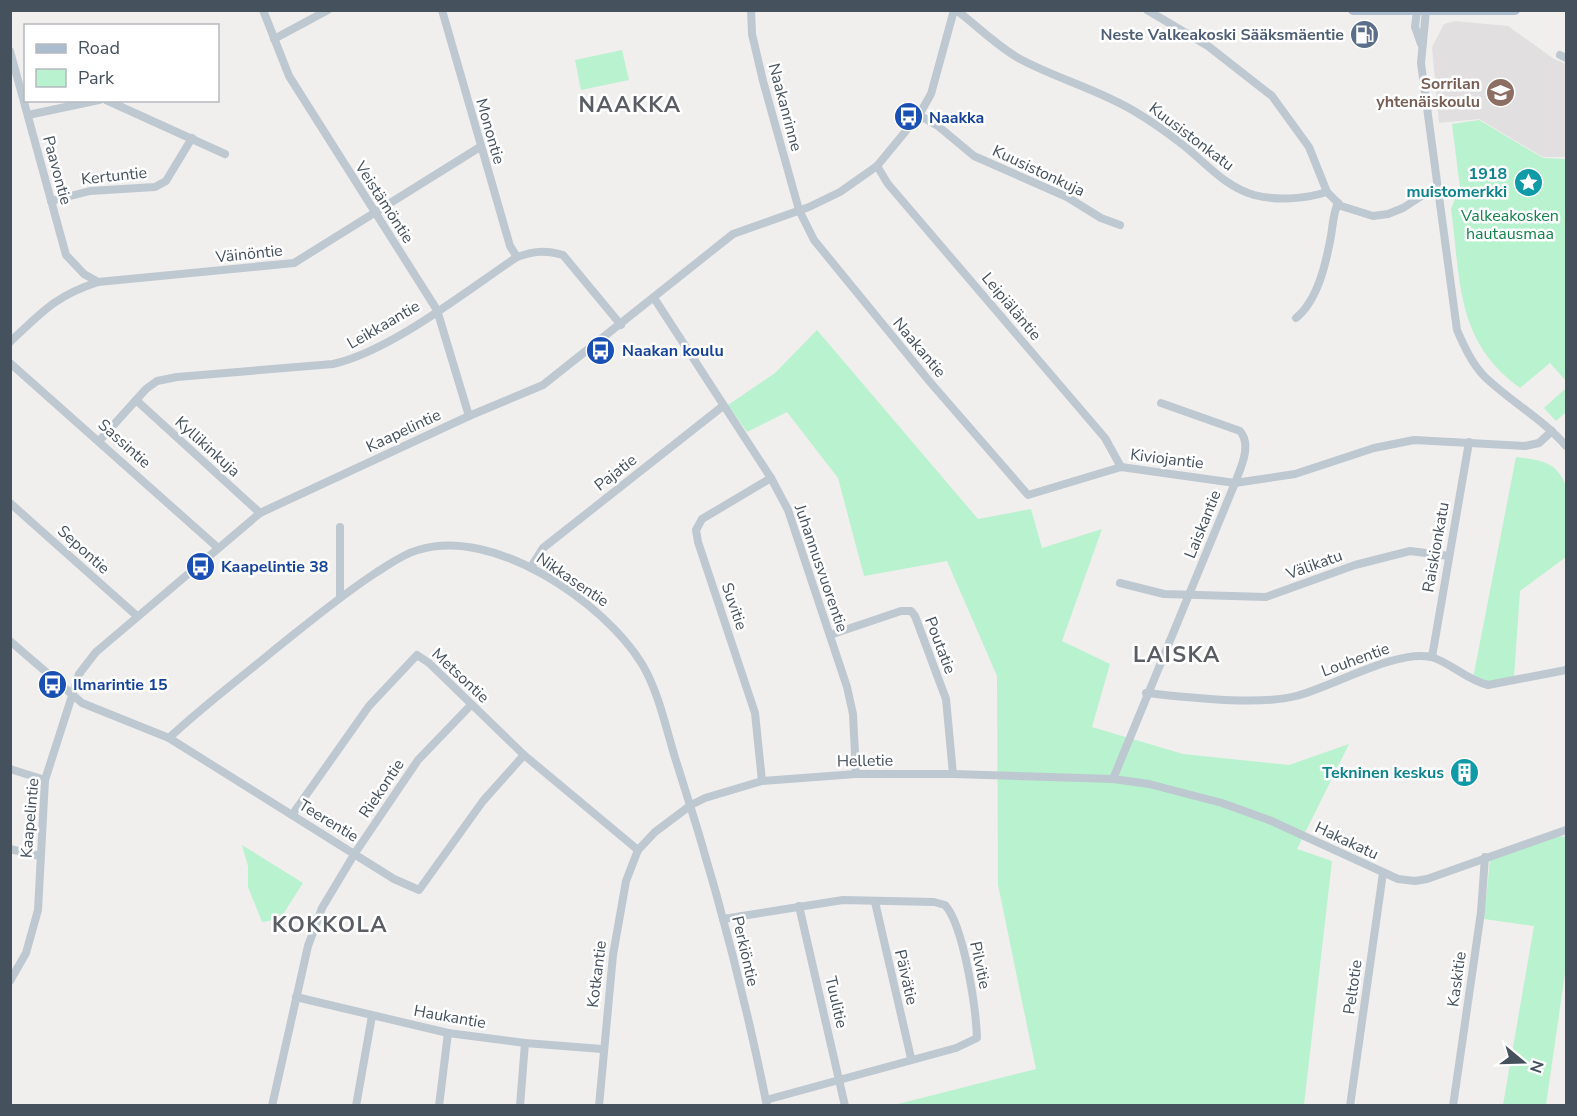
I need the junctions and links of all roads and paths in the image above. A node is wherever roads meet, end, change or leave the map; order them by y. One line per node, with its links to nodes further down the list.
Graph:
1 (263, 10): 10 (street, Veistämöntie)
2 (328, 10): 10 (street)
3 (442, 10): 19 (street, Monontie)
4 (751, 10): 26 (street, Naakanrinne)
5 (955, 10): 17 (street, Kaapelintie); 23 (street, Kuusistonkatu)
6 (1147, 10): 23 (street)
7 (1353, 10): 9 (main road)
8 (1515, 10): 9 (main road)
9 (1421, 11): 22 (street)
10 (274, 39): 27 (street, Veistämöntie)
11 (10, 51): 12 (street, Paavontie)
12 (24, 101)
13 (24, 102): 16 (street, Paavontie)
14 (90, 102): 16 (street)
15 (111, 102): 18 (street)
16 (28, 115): 24 (street, Paavontie)
17 (919, 115): 21 (street, Kaapelintie); 28 (street, Kuusistonkuja)
18 (192, 138): 20 (street); 24 (street, Kertuntie)
19 (480, 147): 27 (street, Väinöntie); 29 (street, Monontie)
20 (225, 154)
21 (877, 166): 26 (street, Kaapelintie); 45 (street, Leipiäläntie)
22 (1437, 186): 25 (street); 41 (street)
23 (1327, 192): 25 (street)
24 (51, 201): 30 (street, Paavontie)
25 (1338, 203): 33 (street)
26 (799, 210): 31 (street, Kaapelintie); 48 (street, Naakantie)
27 (375, 213): 30 (street, Väinöntie); 32 (street, Veistämöntie)
28 (1120, 225)
29 (518, 257): 32 (street, Leikkaantie); 34 (street, Leikkaantie)
30 (98, 282): 35 (street, Väinöntie)
31 (654, 298): 34 (street, Kaapelintie); 39 (street, Juhannusvuorentie)
32 (437, 310): 37 (street, Leikkaantie); 40 (street, Veistämöntie)
33 (1296, 318)
34 (621, 325): 40 (street, Kaapelintie)
35 (10, 342)
36 (10, 363): 42 (street, Sassintie)
37 (136, 400): 42 (street, Leikkaantie); 50 (street, Kyllikinkuja)
38 (1161, 403): 47 (street)
39 (723, 406): 46 (street, Juhannusvuorentie); 54 (street, Pajatie)
40 (469, 416): 50 (street, Kaapelintie)
41 (1552, 431): 43 (street, Laiskantie); 44 (street)
42 (100, 440): 52 (street, Sassintie)
43 (1469, 442): 47 (street, Laiskantie); 53 (street, Raiskionkatu)
44 (1566, 446)
45 (1121, 467): 47 (street, Kiviojantie); 48 (street, Kiviojantie)
46 (771, 478): 59 (street, Juhannusvuorentie); 73 (street, Suvitie)
47 (1235, 483): 56 (street, Laiskantie)
48 (1028, 495)
49 (10, 503): 58 (street, Sepontie)
50 (260, 513): 52 (street, Kaapelintie)
51 (340, 527): 57 (street)
52 (217, 547): 58 (street, Kaapelintie)
53 (1449, 556): 56 (street, Välikatu); 61 (street, Raiskionkatu)
54 (531, 567): 57 (street, Nikkasentie); 74 (street, Nikkasentie)
55 (1120, 583): 56 (street, Välikatu)
56 (1190, 594): 63 (street, Laiskantie)
57 (340, 596): 66 (street, Nikkasentie)
58 (137, 616): 64 (street, Kaapelintie)
59 (830, 635): 69 (street, Juhannusvuorentie); 70 (street, Poutatie)
60 (10, 641): 64 (street, Teerentie)
61 (1431, 657): 62 (street); 63 (street, Louhentie)
62 (1566, 670)
63 (1146, 693): 71 (street, Laiskantie)
64 (73, 694): 66 (street, Teerentie); 72 (street, Kaapelintie)
65 (471, 705): 67 (street, Metsontie); 75 (street, Metsontie); 79 (street, Riekontie)
66 (169, 738): 75 (street, Teerentie)
67 (524, 755): 78 (street, Metsontie); 79 (street, Teerentie)
68 (10, 769): 72 (street)
69 (856, 774): 70 (street, Helletie); 73 (street, Helletie)
70 (953, 774): 71 (street, Helletie)
71 (1113, 779): 82 (street, Hakakatu)
72 (45, 780): 80 (street, Kaapelintie)
73 (762, 781): 74 (street, Helletie)
74 (691, 805): 78 (street, Helletie); 85 (street, Perkiöntie)
75 (292, 815): 79 (street, Teerentie)
76 (1566, 830): 81 (street, Hakakatu)
77 (10, 849): 80 (street)
78 (638, 850): 91 (street, Kotkantie)
79 (355, 853): 87 (street, Riekontie)
80 (40, 856): 86 (street, Kaapelintie)
81 (1485, 857): 82 (street, Hakakatu); 102 (street, Kaskitie)
82 (1383, 873): 101 (street, Peltotie)
83 (875, 902): 84 (street, Pilvitie); 92 (street, Päivätie); 92 (street, Pilvitie)
84 (799, 906): 85 (street, Pilvitie); 93 (street, Tuulitie)
85 (723, 919): 94 (street, Perkiöntie)
86 (10, 981)
87 (296, 997): 88 (street, Haukantie); 95 (street, Riekontie)
88 (372, 1016): 89 (street, Haukantie); 96 (street)
89 (448, 1033): 90 (street, Haukantie); 97 (street)
90 (525, 1043): 91 (street, Haukantie); 98 (street)
91 (602, 1049): 99 (street, Kotkantie)
92 (911, 1058): 93 (street, Pilvitie)
93 (840, 1080): 94 (street, Pilvitie); 100 (street, Tuulitie)
94 (766, 1102)
95 (272, 1106)
96 (356, 1106)
97 (439, 1106)
98 (520, 1106)
99 (599, 1106)
100 (845, 1106)
101 (1350, 1106)
102 (1453, 1106)

